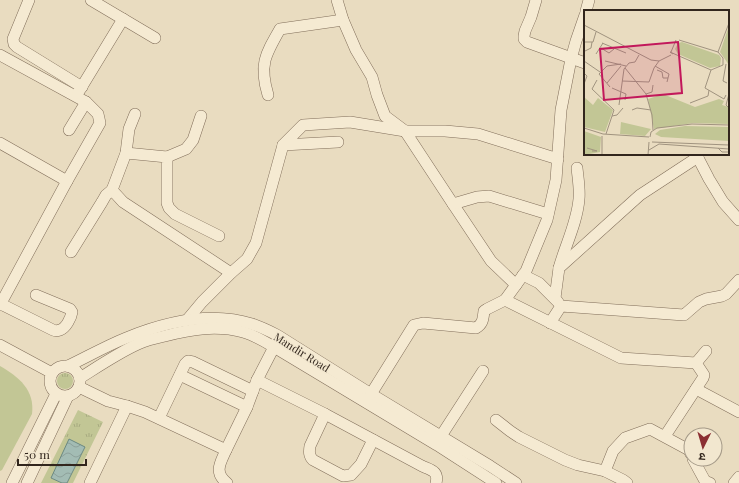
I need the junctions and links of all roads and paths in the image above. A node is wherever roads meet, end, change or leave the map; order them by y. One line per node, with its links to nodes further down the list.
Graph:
1 (30, 0): 14 (street)
2 (91, 0): 8 (street)
3 (337, 0): 9 (street)
4 (536, 0): 12 (street)
5 (589, 0): 6 (street)
6 (586, 10)
7 (584, 18): 12 (street)
8 (123, 19): 10 (street); 14 (street)
9 (343, 20): 15 (street); 20 (street)
10 (155, 38)
11 (0, 55): 16 (street)
12 (571, 59): 13 (street); 27 (street)
13 (584, 63)
14 (82, 87): 16 (street)
15 (268, 95)
16 (81, 99): 19 (street); 29 (street)
17 (135, 114): 24 (street)
18 (201, 116): 26 (street)
19 (69, 130)
20 (405, 131): 23 (street); 27 (street); 31 (street)
21 (338, 142): 23 (street)
22 (0, 143): 29 (street)
23 (283, 145): 37 (street)
24 (126, 153): 26 (street); 30 (street)
25 (697, 156): 33 (street); 36 (street)
26 (166, 157): 34 (street)
27 (558, 160): 32 (street)
28 (577, 168): 36 (street)
29 (67, 181): 42 (street)
30 (112, 190): 35 (street); 37 (street)
31 (453, 204): 32 (street); 40 (street)
32 (548, 214): 38 (street)
33 (739, 220)
34 (219, 236)
35 (71, 252)
36 (559, 268): 44 (street)
37 (231, 273): 45 (street)
38 (523, 276): 40 (street); 44 (street)
39 (739, 280): 44 (street)
40 (516, 285): 43 (street)
41 (36, 295): 42 (street)
42 (1, 299)
43 (505, 300): 46 (street); 60 (street)
44 (558, 302): 46 (street)
45 (187, 320): 51 (street, Mandir Road); 60 (street, Mandir Road)
46 (550, 323): 50 (street)
47 (0, 345): 53 (street)
48 (274, 347): 55 (street); 56 (street, Mandir Road); 81 (street, Mandir Road)
49 (706, 351): 50 (street)
50 (696, 363): 57 (street)
51 (68, 366): 53 (street); 56 (street)
52 (483, 371): 68 (street)
53 (52, 373): 59 (street)
54 (180, 375): 58 (street); 63 (street); 66 (street)
55 (257, 380): 58 (street); 65 (street)
56 (80, 383): 61 (street); 62 (street)
57 (696, 389): 64 (street); 69 (street)
58 (253, 391): 63 (street)
59 (56, 394): 61 (street); 76 (street)
60 (371, 394): 68 (street, Mandir Road)
61 (68, 396): 77 (street)
62 (127, 406): 66 (street); 78 (street)
63 (248, 407): 72 (street)
64 (739, 412)
65 (325, 414): 70 (street); 70 (street)
66 (159, 418): 72 (street)
67 (496, 420): 74 (street)
68 (441, 436): 82 (street, Mandir Road)
69 (665, 436): 71 (street); 74 (street)
70 (373, 440): 80 (street)
71 (683, 447)
72 (226, 450): 79 (street)
73 (698, 467): 84 (street)
74 (604, 471): 83 (street)
75 (739, 477): 85 (street)
76 (12, 483)
77 (27, 483)
78 (90, 483)
79 (227, 483)
80 (436, 483)
81 (496, 483)
82 (516, 483)
83 (627, 483)
84 (710, 483)
85 (734, 483)

